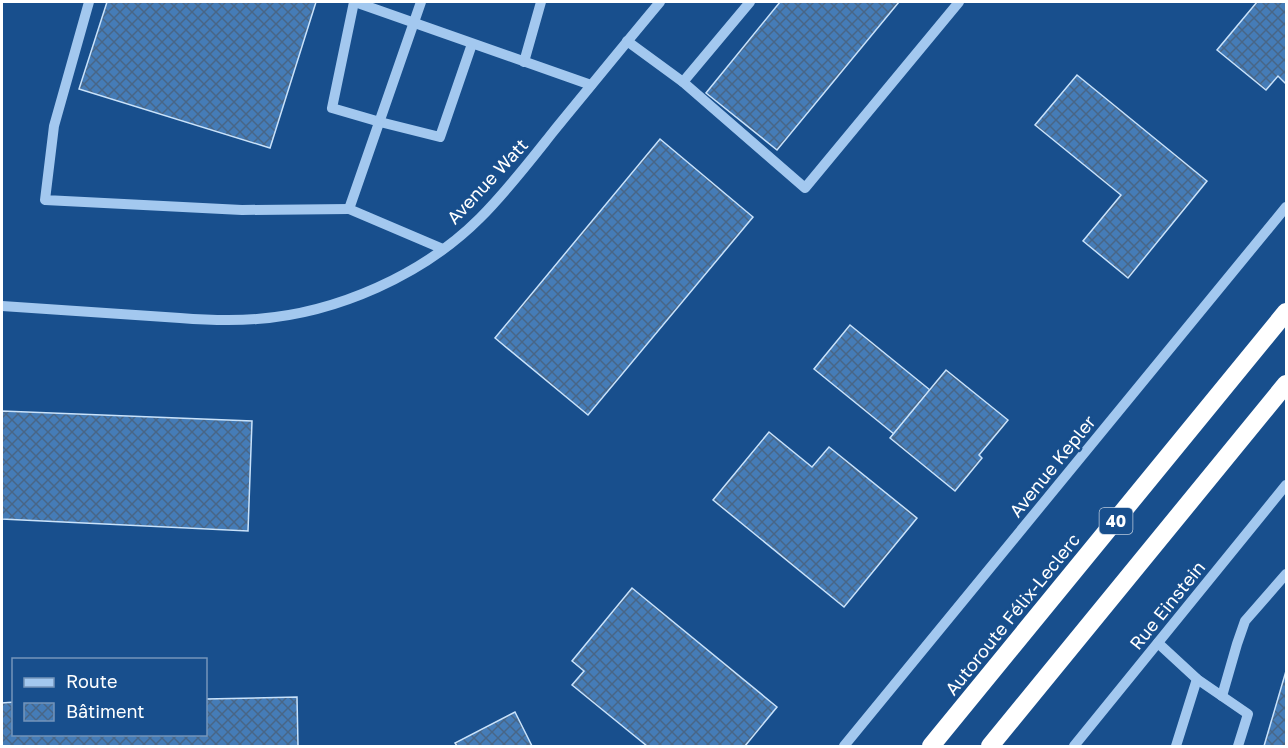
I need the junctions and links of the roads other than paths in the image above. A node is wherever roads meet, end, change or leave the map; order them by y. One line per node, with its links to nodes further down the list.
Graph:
1 (89, 2): 16 (street)
2 (354, 2): 8 (street); 14 (street)
3 (421, 2): 8 (street)
4 (541, 2): 11 (street)
5 (660, 2): 9 (street, Avenue Watt)
6 (750, 2): 12 (street)
7 (959, 2): 12 (street)
8 (414, 23): 10 (street); 14 (street)
9 (627, 41): 12 (street); 13 (street, Avenue Watt)
10 (472, 44): 11 (street); 14 (street)
11 (524, 62): 13 (street)
12 (683, 82)
13 (591, 86): 17 (street, Avenue Watt)
14 (380, 122): 16 (street)
15 (1287, 207): 28 (street, Avenue Kepler)
16 (349, 209): 17 (street)
17 (443, 249): 18 (street, Avenue Watt)
18 (2, 306)
19 (1287, 312): 27 (highway, Autoroute Félix-Leclerc / 40)
20 (1287, 384): 26 (highway, 40)
21 (1287, 485): 23 (street, Rue Einstein)
22 (1287, 574): 25 (street)
23 (1158, 643): 24 (street); 33 (street, Rue Einstein)
24 (1197, 679): 25 (street); 34 (street)
25 (1222, 696): 35 (street)
26 (1015, 716): 31 (highway); 32 (highway, 40)
27 (945, 729): 29 (highway); 30 (highway, Autoroute Félix-Leclerc / 40)
28 (844, 747)
29 (926, 747)
30 (931, 747)
31 (990, 747)
32 (995, 747)
33 (1074, 747)
34 (1176, 747)
35 (1238, 747)

